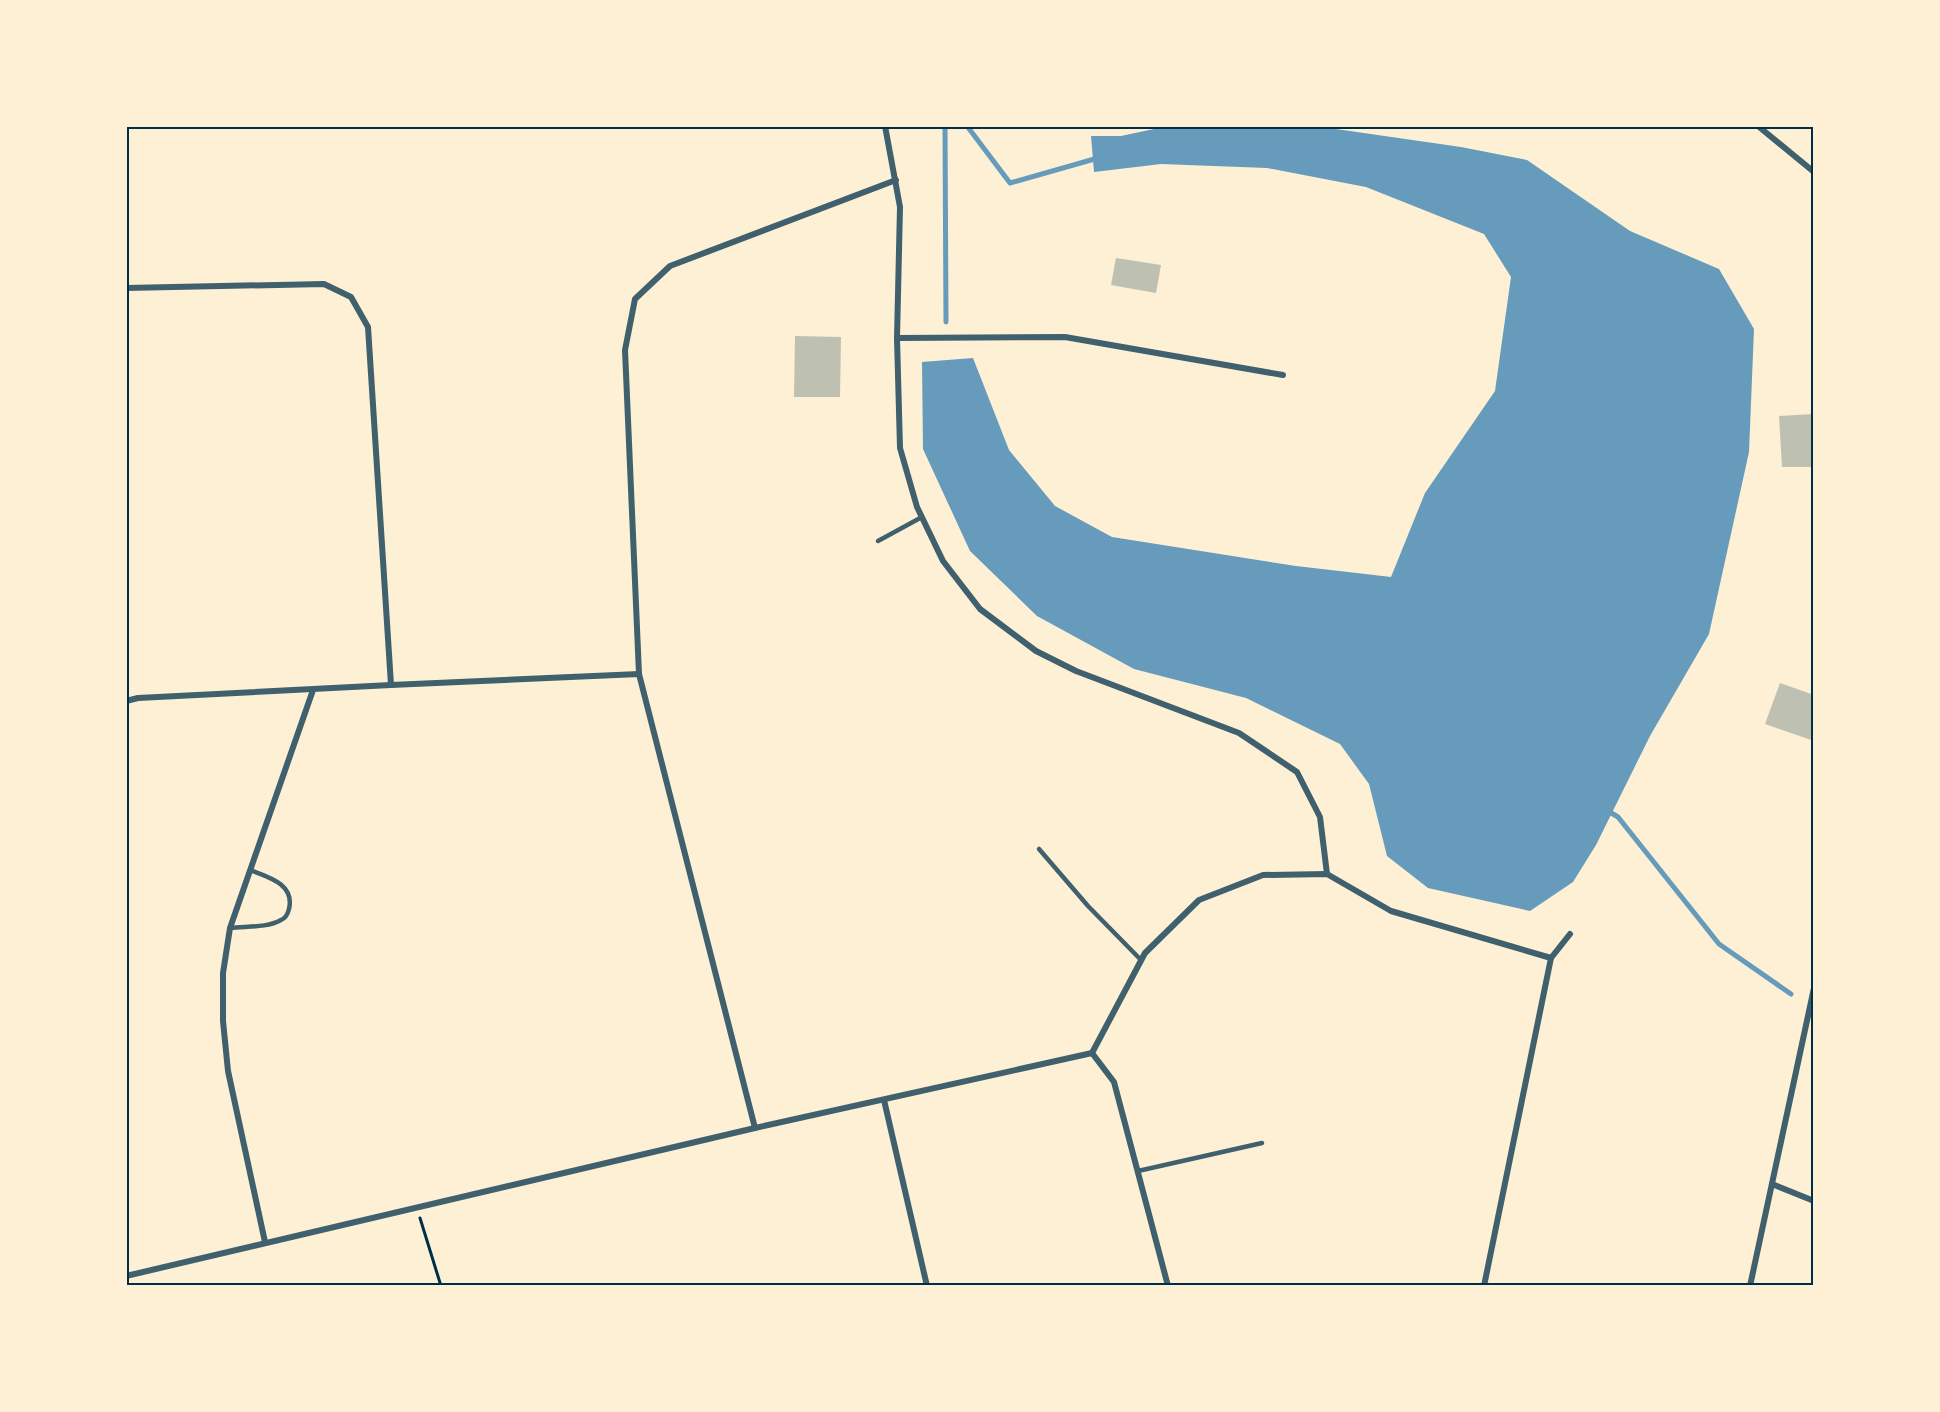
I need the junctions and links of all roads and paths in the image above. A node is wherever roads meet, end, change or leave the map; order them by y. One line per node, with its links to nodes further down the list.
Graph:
1 (885, 126): 4 (street)
2 (1758, 126): 3 (street)
3 (1814, 172)
4 (896, 180): 6 (street); 10 (street)
5 (126, 288): 11 (street)
6 (897, 338): 7 (street); 8 (street)
7 (1283, 375)
8 (922, 517): 9 (lane); 16 (street)
9 (878, 541)
10 (639, 674): 11 (street); 24 (street)
11 (391, 685): 12 (street)
12 (313, 690): 13 (street); 15 (street)
13 (126, 701)
14 (1039, 849): 20 (lane)
15 (250, 870): 17 (street); 17 (lane)
16 (1327, 874): 19 (street); 20 (street)
17 (230, 928): 30 (street)
18 (1570, 934): 19 (street)
19 (1551, 958): 35 (street)
20 (1141, 960): 22 (street)
21 (1814, 988): 27 (street)
22 (1092, 1053): 23 (street); 26 (street)
23 (884, 1100): 24 (street); 33 (street)
24 (755, 1128): 29 (street)
25 (1262, 1143): 26 (lane)
26 (1138, 1171): 34 (street)
27 (1772, 1184): 28 (street); 36 (street)
28 (1814, 1201)
29 (417, 1208): 30 (street); 32 (path)
30 (265, 1242): 31 (street)
31 (126, 1276)
32 (441, 1286)
33 (927, 1286)
34 (1168, 1286)
35 (1485, 1286)
36 (1750, 1286)

